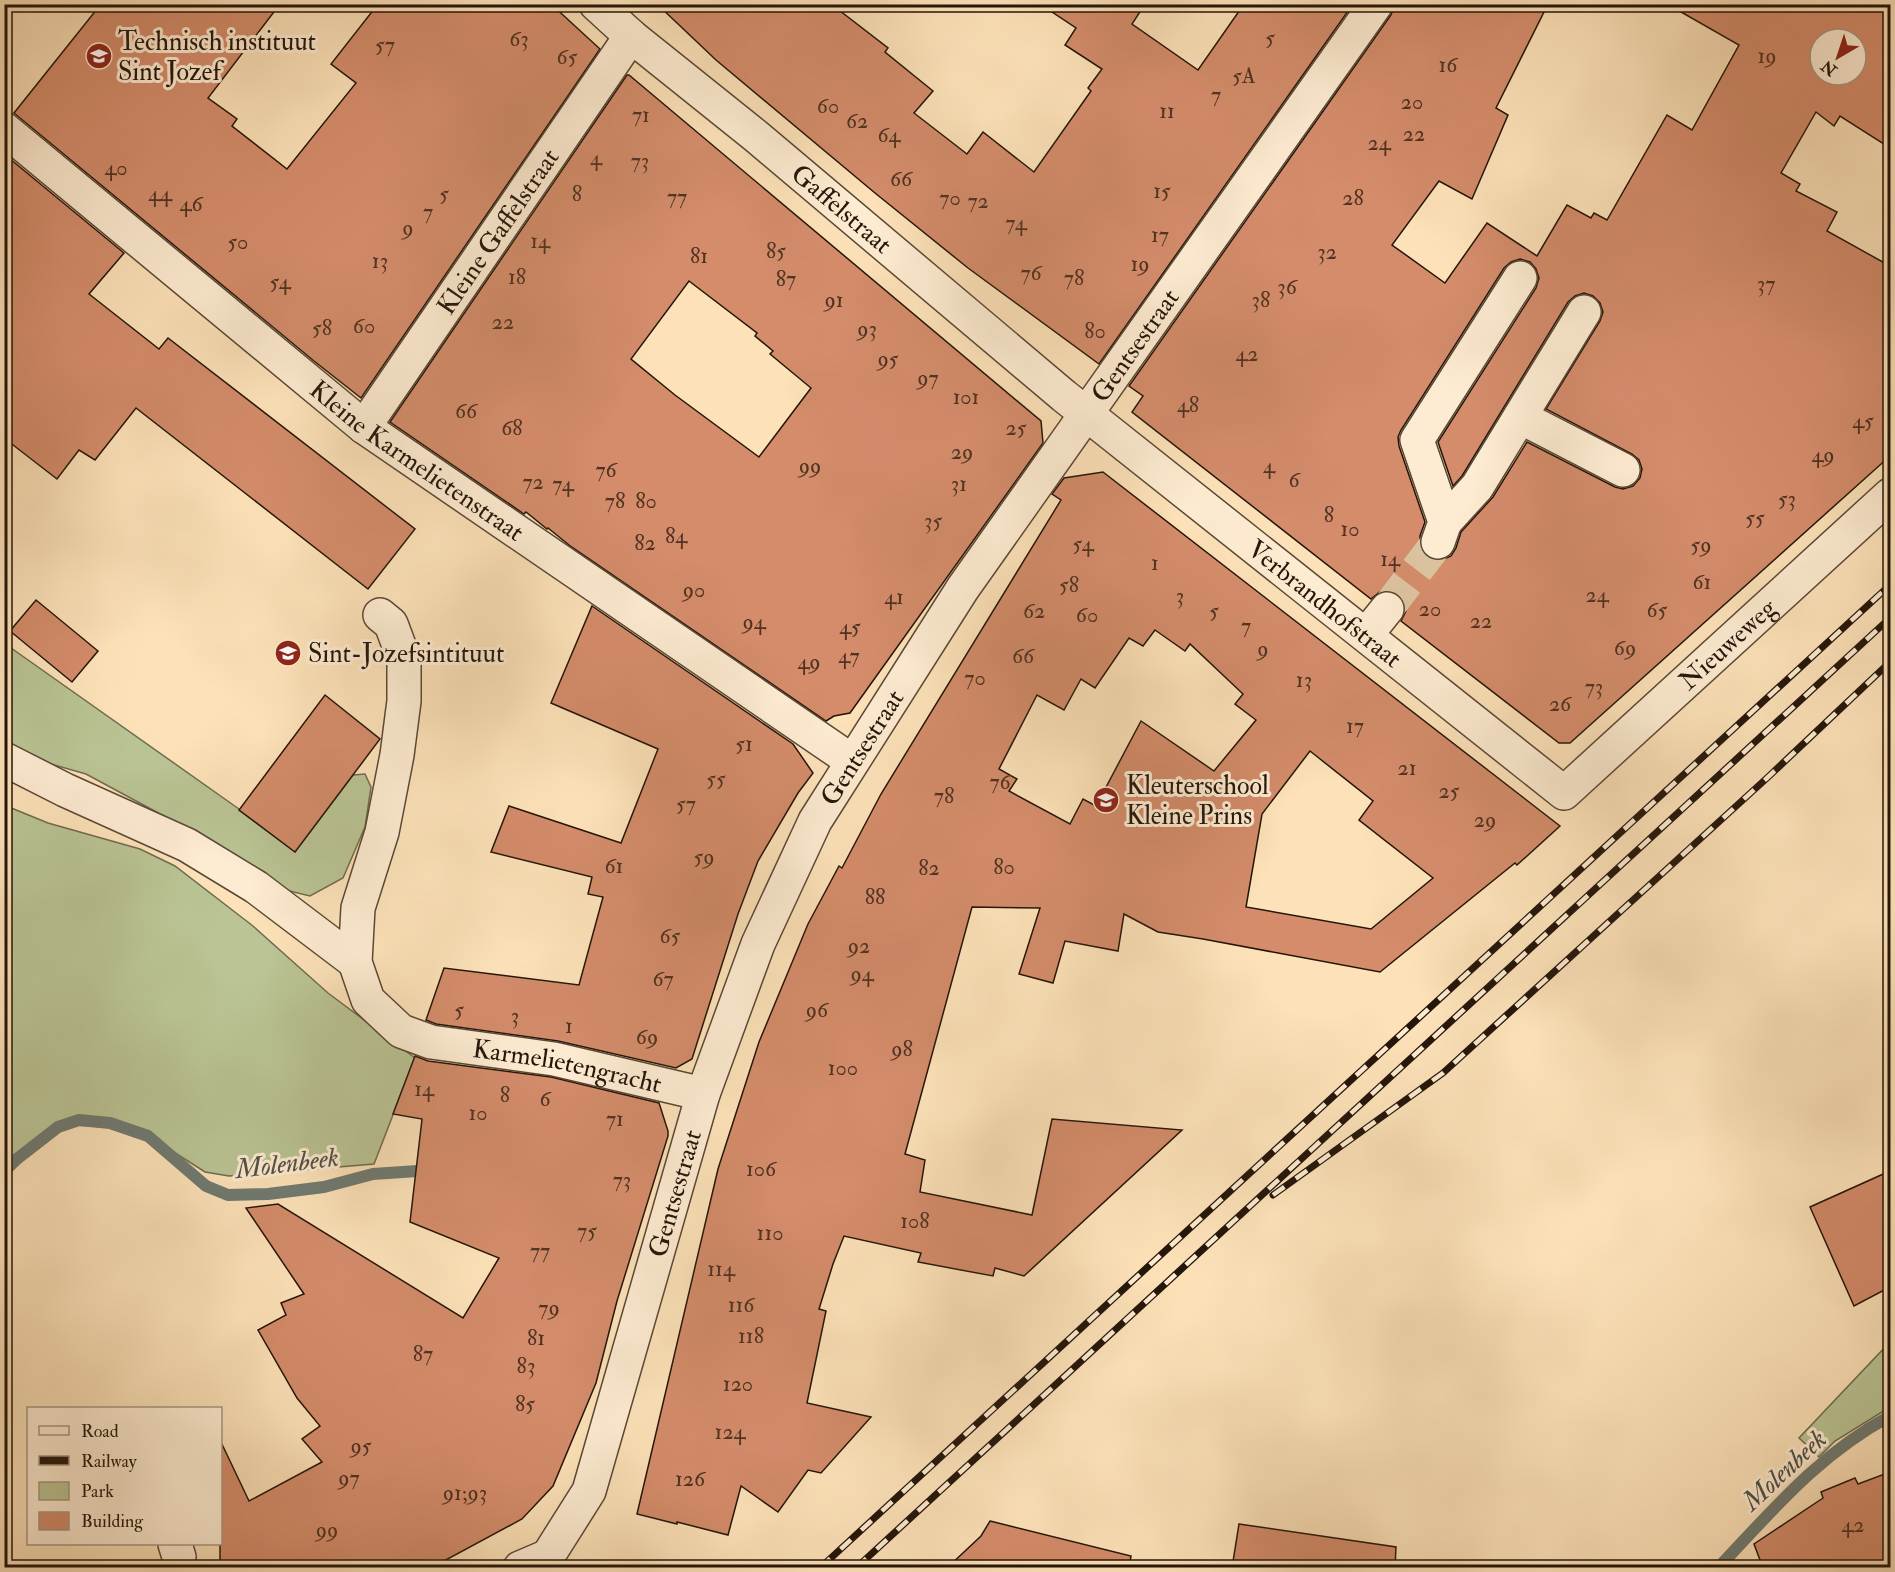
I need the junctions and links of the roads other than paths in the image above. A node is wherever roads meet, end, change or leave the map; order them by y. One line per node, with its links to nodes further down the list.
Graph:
1 (596, 4): 3 (street, Gaffelstraat)
2 (1376, 4): 7 (street, Gentsestraat)
3 (631, 36): 7 (street, Gaffelstraat); 9 (street, Kleine Gaffelstraat)
4 (4, 129): 9 (street, Kleine Karmelietenstraat)
5 (1520, 278): 8 (street)
6 (1584, 312): 8 (street)
7 (1087, 412): 14 (street, Verbrandhofstraat); 16 (street, Gentsestraat)
8 (1520, 417): 10 (street)
9 (364, 427): 16 (street, Kleine Karmelietenstraat)
10 (1623, 470)
11 (1890, 495): 17 (street, Nieuweweg)
12 (1387, 609): 14 (street)
13 (380, 615): 18 (street)
14 (1366, 635): 17 (street, Verbrandhofstraat)
15 (4, 759): 18 (street)
16 (852, 761): 19 (street, Gentsestraat)
17 (1564, 793)
18 (355, 962): 19 (street, Karmelietengracht)
19 (703, 1094): 20 (street, Gentsestraat)
20 (546, 1564)

